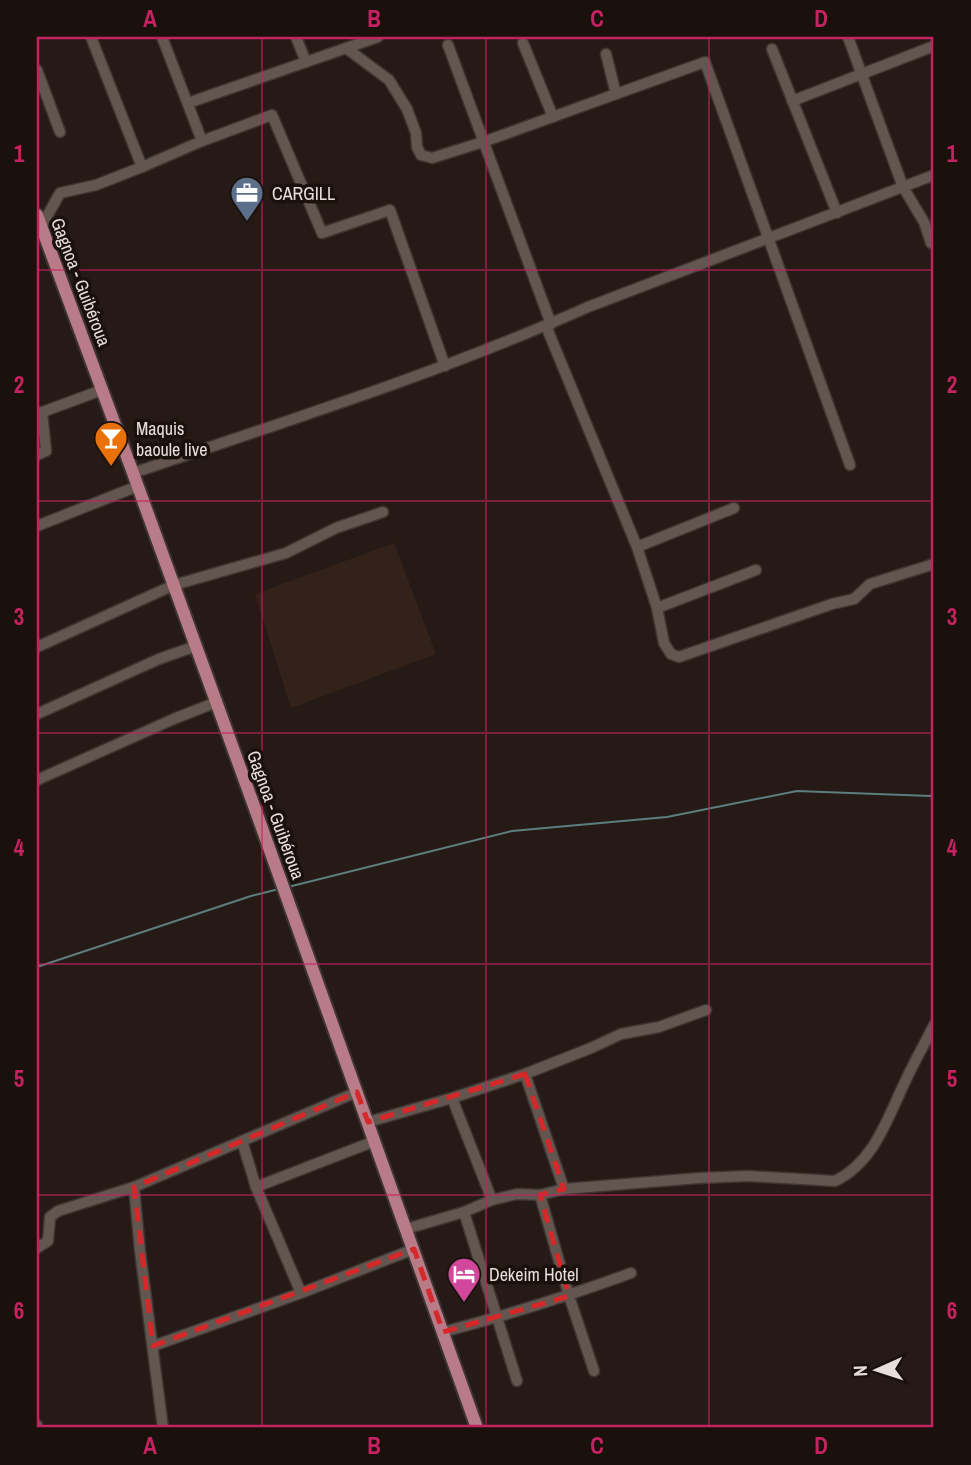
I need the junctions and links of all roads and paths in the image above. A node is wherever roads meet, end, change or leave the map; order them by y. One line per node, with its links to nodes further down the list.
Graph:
1 (91, 37): 22 (street)
2 (162, 37): 17 (street)
3 (296, 37): 12 (street)
4 (378, 37): 9 (street)
5 (848, 37): 14 (street)
6 (523, 43): 18 (street)
7 (447, 45): 21 (street)
8 (934, 46): 14 (street)
9 (346, 48): 12 (street); 21 (street)
10 (772, 50): 16 (street)
11 (606, 54): 15 (street)
12 (306, 62): 17 (street)
13 (37, 70): 19 (street)
14 (862, 75): 16 (street); 24 (street)
15 (616, 94): 18 (street); 27 (street)
16 (792, 101): 25 (street)
17 (188, 103): 20 (street)
18 (553, 117): 21 (street)
19 (60, 132)
20 (202, 141): 22 (street); 30 (street)
21 (483, 142): 29 (street)
22 (142, 167): 26 (street)
23 (934, 175): 24 (street)
24 (904, 187): 25 (street); 28 (street)
25 (836, 213): 27 (street)
26 (39, 221): 31 (main road, Gagnoa - Guibéroua)
27 (769, 239): 29 (street); 34 (street)
28 (934, 244)
29 (548, 325): 30 (street); 40 (street)
30 (445, 366): 35 (street)
31 (102, 390): 32 (street); 35 (main road, Gagnoa - Guibéroua)
32 (39, 413): 33 (street)
33 (37, 455)
34 (850, 464)
35 (133, 473): 36 (main road, Gagnoa - Guibéroua)
36 (138, 486): 39 (street); 43 (main road, Gagnoa - Guibéroua)
37 (734, 508): 40 (street)
38 (383, 512): 43 (street)
39 (37, 526)
40 (637, 547): 44 (street)
41 (934, 564): 44 (street)
42 (756, 570): 44 (street)
43 (174, 585): 45 (main road, Gagnoa - Guibéroua); 46 (street)
44 (656, 608)
45 (196, 646): 47 (main road, Gagnoa - Guibéroua); 48 (street)
46 (37, 647)
47 (216, 702): 49 (street); 53 (main road, Gagnoa - Guibéroua)
48 (37, 715)
49 (37, 780)
50 (706, 1010): 52 (street)
51 (934, 1025): 60 (street)
52 (525, 1074): 54 (street); 60 (street)
53 (357, 1092): 55 (main road, Gagnoa - Guibéroua); 56 (street)
54 (452, 1098): 55 (street); 62 (street)
55 (368, 1122): 57 (main road, Gagnoa - Guibéroua)
56 (242, 1141): 58 (street); 59 (street)
57 (375, 1141): 59 (street); 64 (main road, Gagnoa - Guibéroua)
58 (134, 1187): 65 (street); 72 (street)
59 (256, 1187): 68 (street)
60 (564, 1189): 61 (street)
61 (540, 1195): 62 (street); 69 (street)
62 (492, 1200): 63 (street)
63 (464, 1212): 64 (street); 70 (street)
64 (406, 1229): 66 (main road, Gagnoa - Guibéroua)
65 (37, 1248)
66 (414, 1249): 68 (street); 71 (main road, Gagnoa - Guibéroua)
67 (631, 1273): 69 (street)
68 (301, 1293): 72 (street)
69 (569, 1296): 70 (street); 73 (street)
70 (498, 1318): 71 (street); 74 (street)
71 (443, 1332): 76 (main road, Gagnoa - Guibéroua)
72 (153, 1346): 75 (street)
73 (594, 1371)
74 (517, 1381)
75 (163, 1428)
76 (477, 1428)

